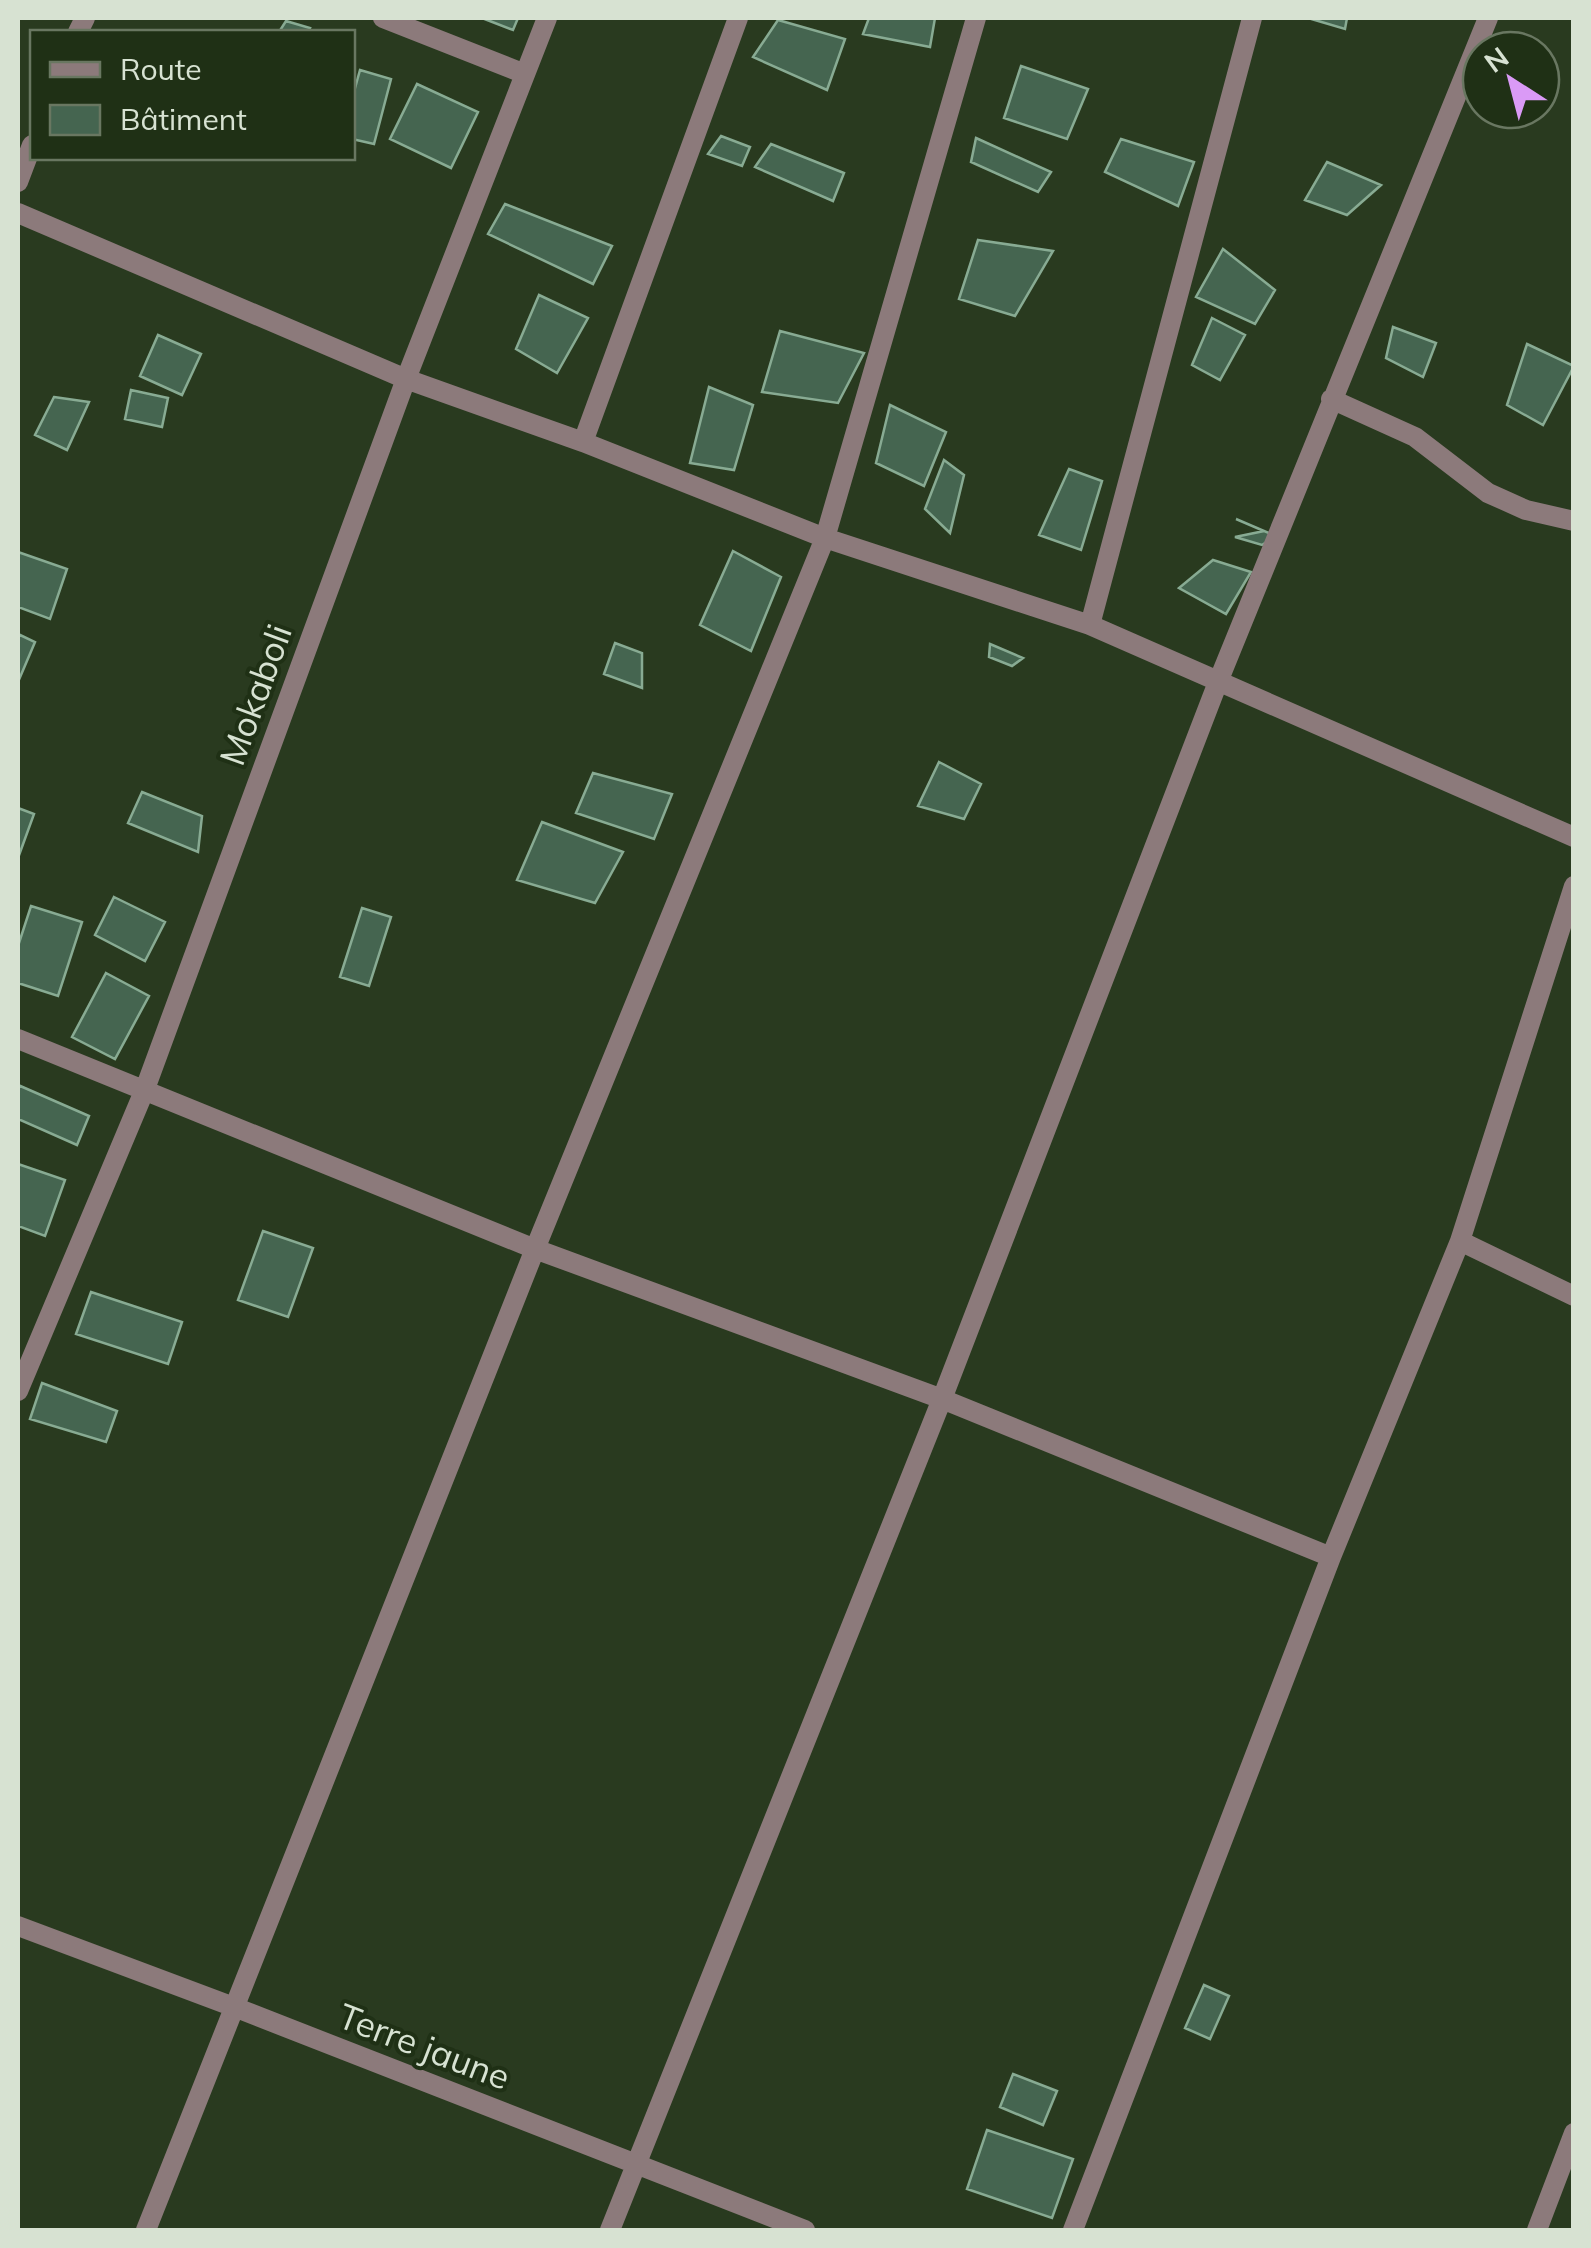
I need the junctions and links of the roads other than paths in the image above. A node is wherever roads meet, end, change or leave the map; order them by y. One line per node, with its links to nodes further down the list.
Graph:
1 (383, 18): 7 (street)
2 (547, 18): 7 (street, Mokaboli)
3 (738, 18): 13 (street)
4 (976, 18): 15 (street)
5 (1252, 18): 16 (street)
6 (1488, 18): 12 (street)
7 (525, 74): 11 (street, Mokaboli)
8 (30, 150): 9 (street)
9 (18, 182)
10 (18, 213): 11 (street)
11 (406, 379): 13 (street); 21 (street, Mokaboli)
12 (1331, 399): 14 (street); 17 (street)
13 (583, 442): 15 (street)
14 (1574, 521)
15 (826, 538): 16 (street); 23 (street)
16 (1090, 626): 17 (street)
17 (1218, 682): 18 (street); 26 (street)
18 (1574, 838)
19 (1574, 886): 22 (street)
20 (18, 1039): 21 (street)
21 (146, 1089): 23 (street); 25 (street, Mokaboli)
22 (1460, 1241): 24 (street); 27 (street)
23 (535, 1249): 26 (street); 29 (street)
24 (1574, 1296)
25 (18, 1391)
26 (942, 1399): 27 (street); 31 (street)
27 (1331, 1557): 35 (street)
28 (18, 1926): 29 (street, Terre jaune)
29 (234, 2007): 31 (street, Terre jaune); 32 (street)
30 (1574, 2133): 36 (street)
31 (636, 2165): 33 (street); 34 (street, Terre jaune)
32 (146, 2230)
33 (610, 2230)
34 (805, 2230)
35 (1073, 2230)
36 (1537, 2230)

